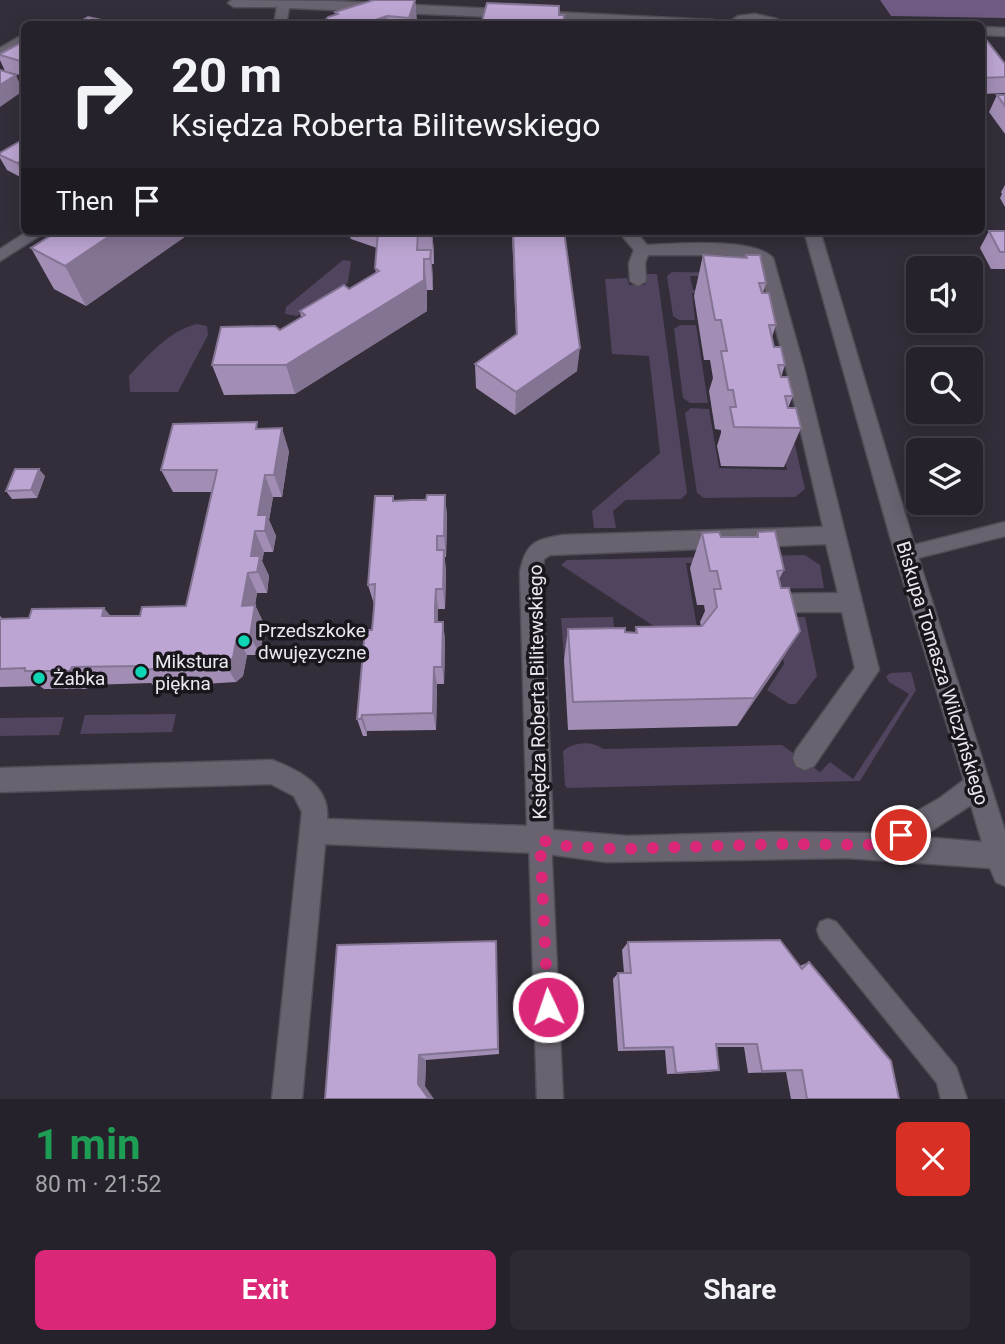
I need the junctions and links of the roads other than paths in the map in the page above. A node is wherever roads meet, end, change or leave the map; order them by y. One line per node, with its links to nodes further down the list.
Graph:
1 (234, 3): 2 (street)
2 (284, 3): 3 (street); 4 (street)
3 (281, 21)
4 (652, 21)
5 (736, 21): 6 (street)
6 (766, 21)
7 (985, 32): 8 (street)
8 (1003, 35)
9 (21, 40): 10 (street)
10 (0, 53)
11 (33, 235): 15 (street)
12 (630, 235): 14 (street)
13 (813, 235): 21 (street, Biskupa Tomasza Wilczyńskiego)
14 (642, 250): 16 (street); 18 (street)
15 (0, 256)
16 (638, 281)
17 (748, 284): 18 (street)
18 (772, 284): 20 (street)
19 (1005, 529): 21 (lane)
20 (836, 535): 22 (street); 28 (street, Księdza Roberta Bilitewskiego)
21 (906, 554): 26 (street, Biskupa Tomasza Wilczyńskiego)
22 (851, 602): 23 (street); 24 (street)
23 (772, 603)
24 (805, 758)
25 (0, 780): 27 (street)
26 (978, 784): 29 (street); 30 (street, Biskupa Tomasza Wilczyńskiego)
27 (314, 831): 28 (street, Księdza Roberta Bilitewskiego); 32 (street)
28 (540, 840): 29 (street, Księdza Roberta Bilitewskiego); 33 (lane)
29 (883, 845): 30 (street, Księdza Roberta Bilitewskiego)
30 (1003, 860)
31 (828, 930): 34 (lane)
32 (288, 1099)
33 (550, 1099)
34 (954, 1099)

